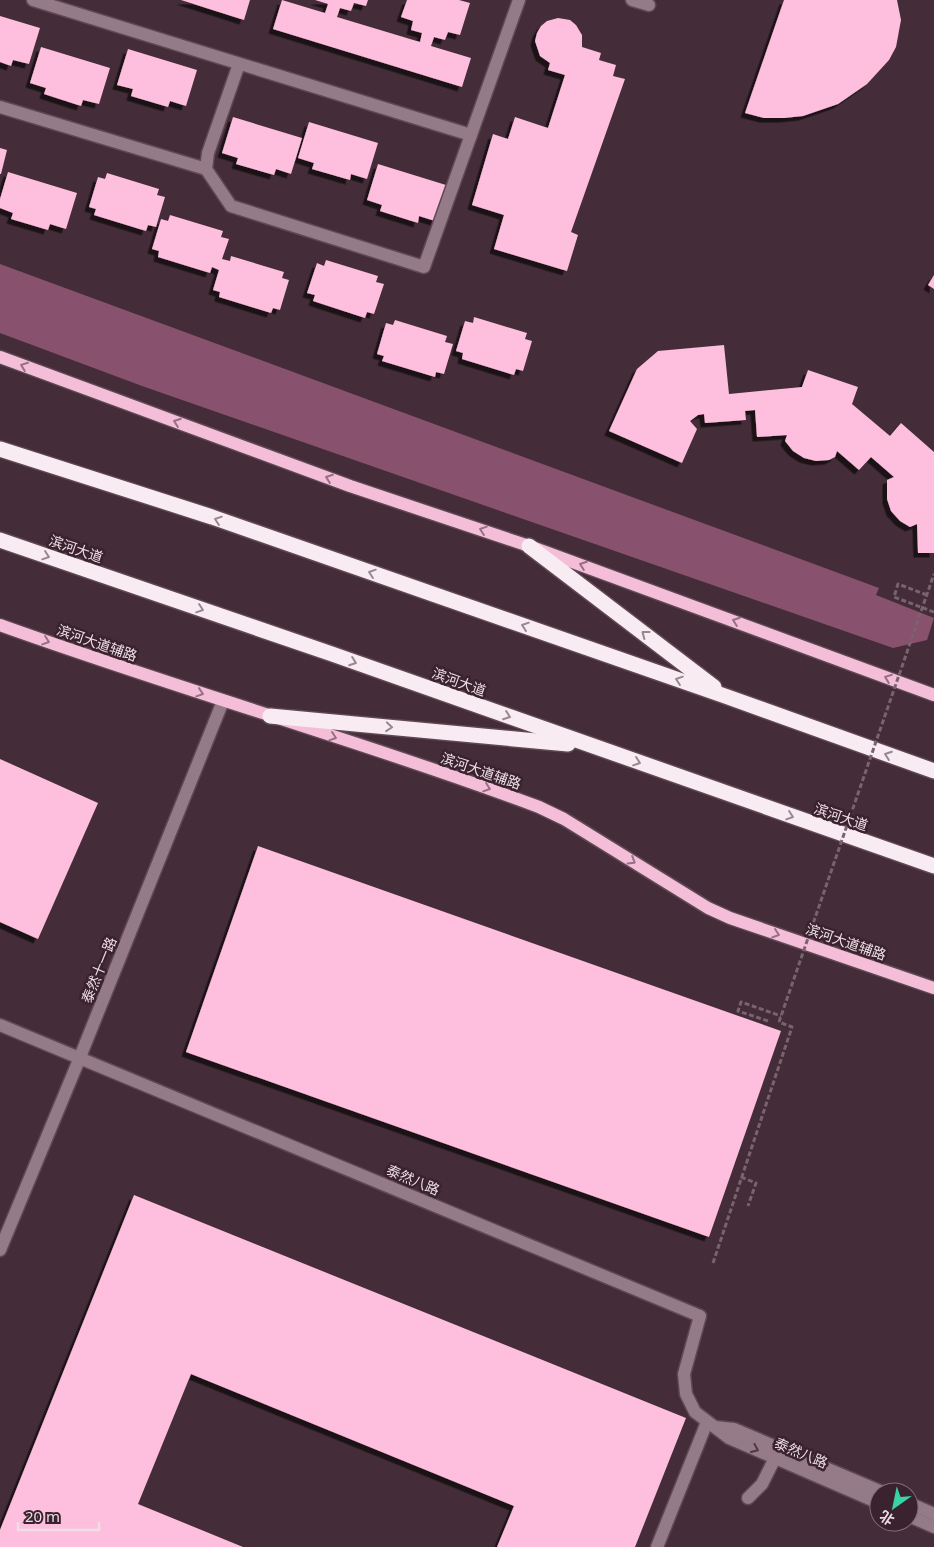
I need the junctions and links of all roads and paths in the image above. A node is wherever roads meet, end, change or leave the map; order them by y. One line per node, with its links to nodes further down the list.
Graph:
1 (33, 0): 5 (street)
2 (519, 0): 7 (street)
3 (632, 0): 4 (street)
4 (649, 5)
5 (239, 64): 7 (street); 8 (street)
6 (0, 107): 8 (street)
7 (471, 135): 8 (street)
8 (206, 169)
9 (0, 357): 12 (main road, one-way to 9)
10 (0, 449): 18 (highway, one-way to 10)
11 (0, 540): 21 (highway, 滨河大道, one-way to 21)
12 (530, 546): 17 (main road, one-way to 12); 18 (highway, one-way to 12)
13 (934, 574): 14 (path, bridge)
14 (927, 595): 15 (path); 27 (path, bridge)
15 (934, 612)
16 (0, 625): 19 (main road, 滨河大道辅路, one-way to 19)
17 (934, 695)
18 (725, 696): 22 (highway, one-way to 18)
19 (224, 701): 20 (main road, 滨河大道辅路); 30 (street, 泰然十一路)
20 (270, 716): 21 (highway, one-way to 21); 26 (main road, 滨河大道辅路, one-way to 26)
21 (591, 746): 23 (highway, 滨河大道, one-way to 23)
22 (934, 771)
23 (918, 861): 24 (highway, 滨河大道); 25 (highway)
24 (934, 866)
25 (934, 872)
26 (934, 988)
27 (781, 1016): 28 (path); 31 (path)
28 (768, 1021)
29 (0, 1025): 30 (street, 泰然八路)
30 (80, 1058): 33 (street, 泰然十一路); 35 (street, 泰然八路)
31 (741, 1177): 32 (path); 34 (path)
32 (748, 1206)
33 (0, 1250)
34 (713, 1262)
35 (710, 1424): 36 (street, 泰然八路, one-way to 36); 37 (street, 泰然八路); 44 (street)
36 (775, 1458): 38 (street); 39 (street, 泰然八路)
37 (869, 1486)
38 (748, 1498)
39 (869, 1499)
40 (919, 1508): 41 (street)
41 (934, 1514)
42 (919, 1520): 43 (street)
43 (934, 1527)
44 (656, 1547)

